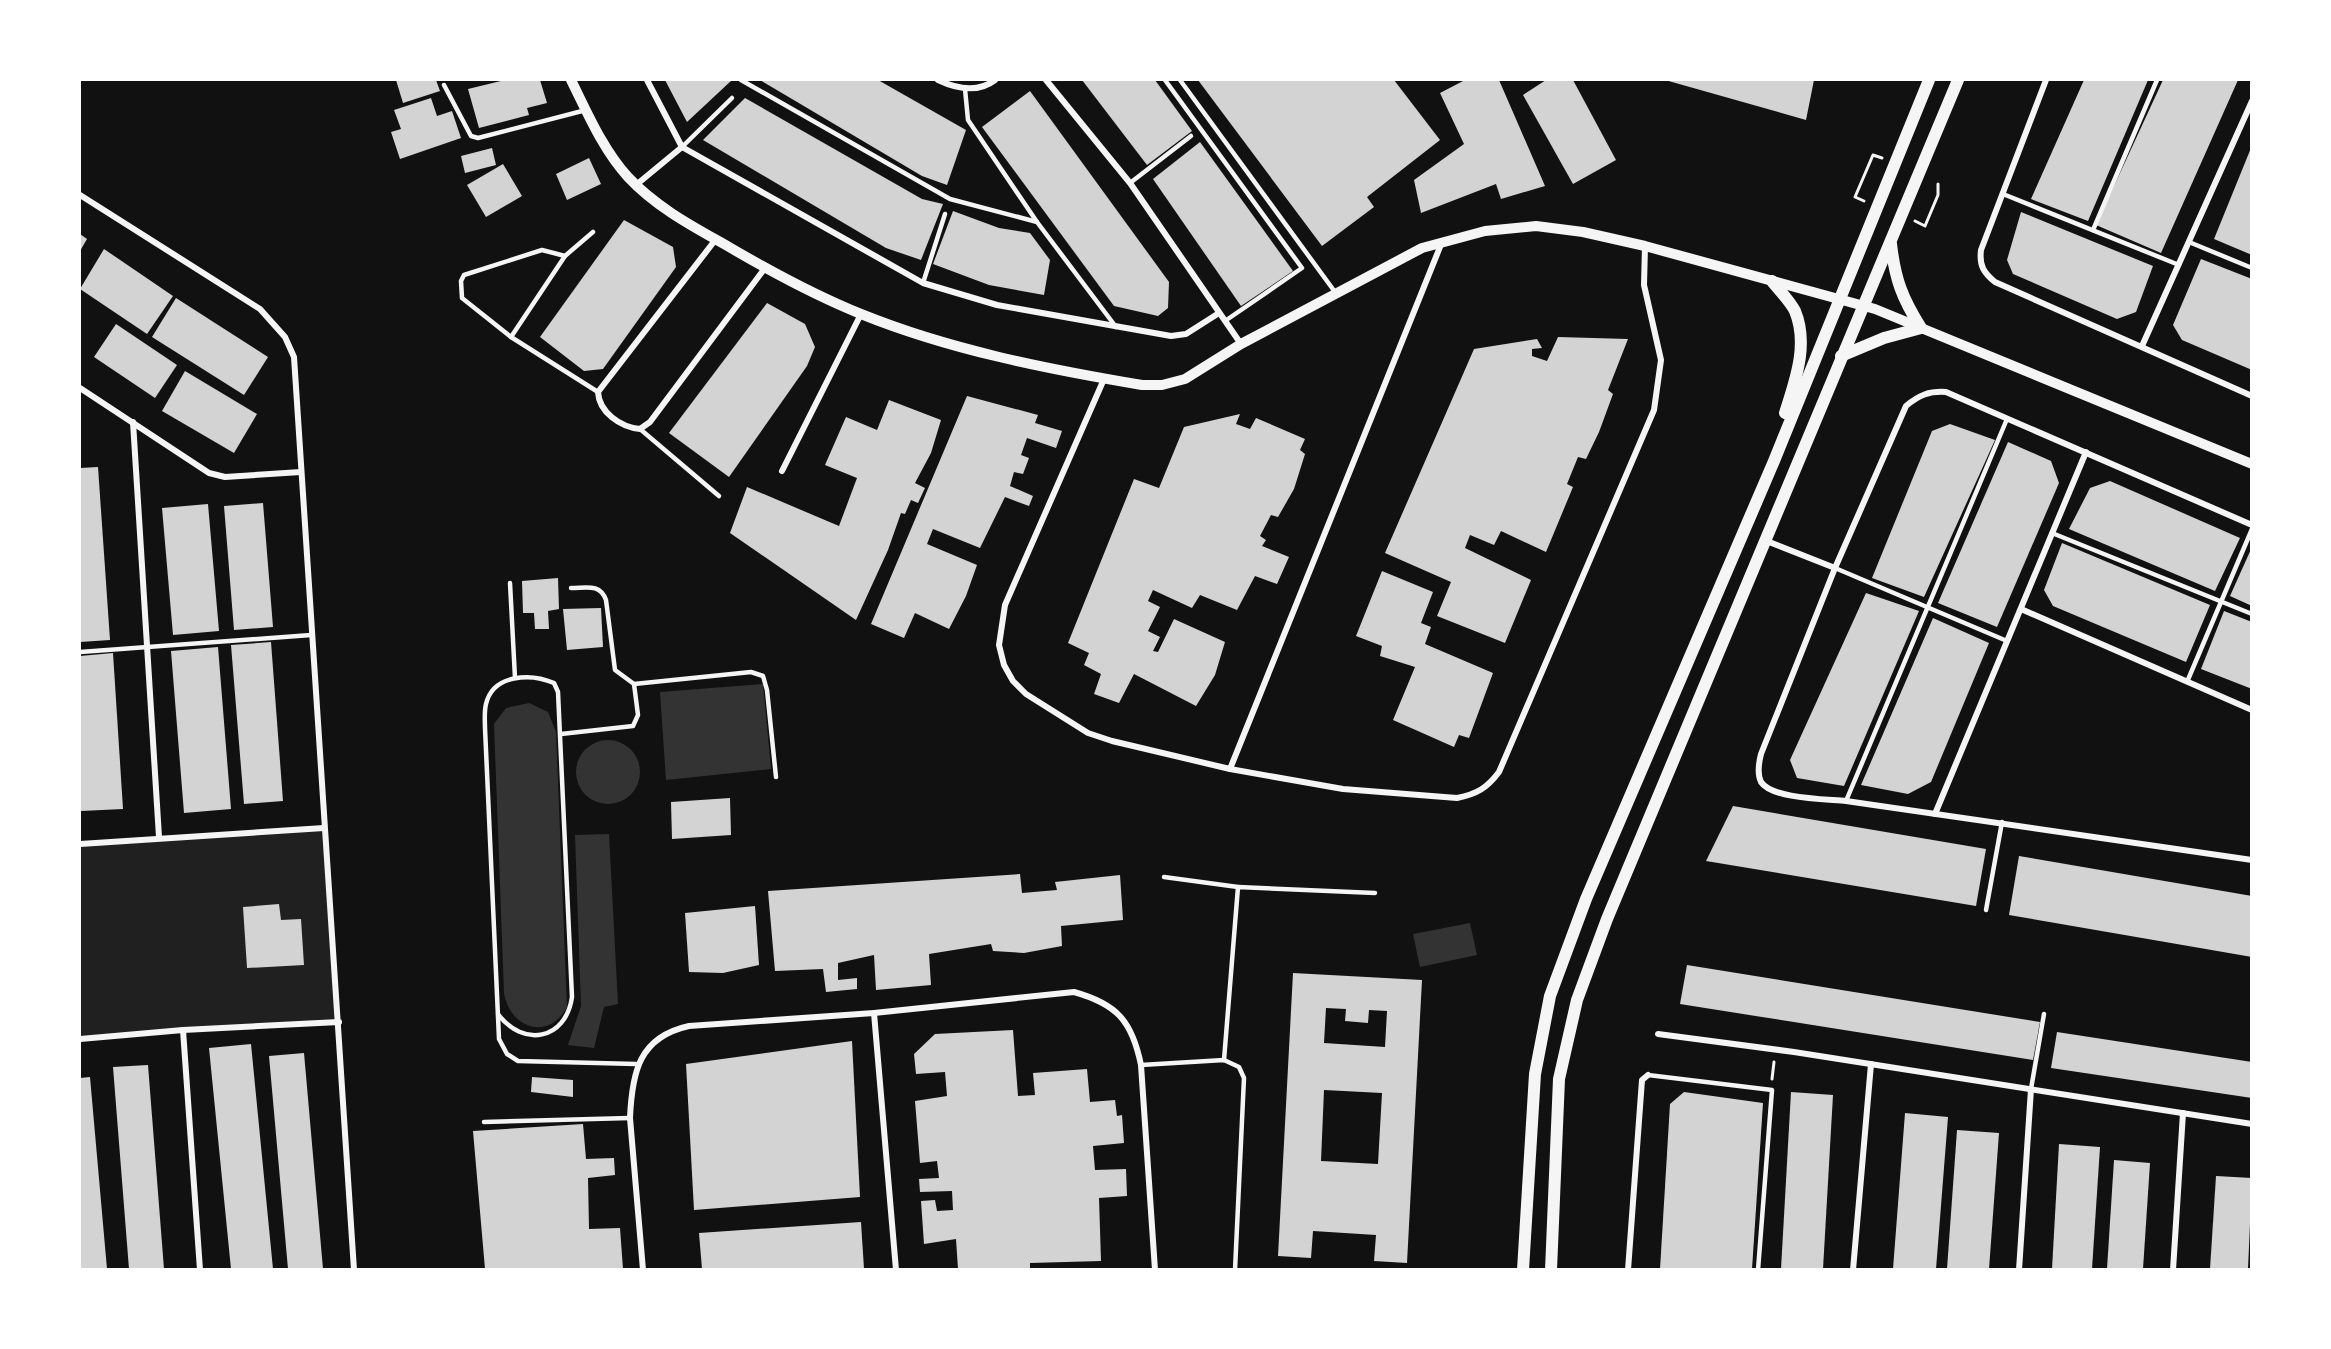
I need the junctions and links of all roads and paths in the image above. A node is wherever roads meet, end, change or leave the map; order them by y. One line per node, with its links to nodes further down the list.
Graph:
1 (570, 80): 17 (street)
2 (647, 80): 19 (street)
3 (741, 80): 28 (lane)
4 (938, 80): 14 (street)
5 (995, 80): 14 (street)
6 (1046, 80): 21 (street)
7 (1166, 80): 48 (lane)
8 (1180, 80): 43 (lane)
9 (1929, 80): 44 (main road)
10 (1959, 80): 35 (main road)
11 (2046, 80): 24 (street)
12 (2157, 80): 30 (lane)
13 (444, 85): 17 (lane)
14 (965, 89): 28 (lane)
15 (732, 98): 19 (lane)
16 (2252, 101): 34 (street)
17 (586, 110): 23 (street)
18 (1191, 136): 21 (lane)
19 (682, 147): 23 (street); 42 (street)
20 (1874, 155): 26 (path)
21 (1130, 183): 46 (street)
22 (1938, 184): 29 (path)
23 (636, 185): 32 (street)
24 (2003, 194): 30 (lane); 53 (street)
25 (80, 195): 66 (street)
26 (1855, 197)
27 (945, 214): 42 (lane)
28 (1037, 222): 49 (lane)
29 (1925, 226)
30 (2093, 230): 38 (lane)
31 (593, 232): 37 (lane)
32 (716, 240): 39 (street); 57 (street)
33 (1442, 242): 36 (street); 43 (street); 87 (street)
34 (2189, 242): 38 (street); 40 (lane)
35 (1890, 243): 45 (main road); 50 (main road)
36 (1645, 246): 41 (street); 87 (street)
37 (565, 256): 51 (lane); 51 (lane)
38 (2179, 265): 53 (street)
39 (765, 268): 47 (street); 61 (street)
40 (2252, 268)
41 (1772, 281): 44 (street); 63 (main road)
42 (922, 283): 49 (street)
43 (1335, 292): 52 (street)
44 (1839, 298): 45 (street); 63 (main road)
45 (1863, 305): 50 (street); 54 (main road)
46 (1219, 313): 48 (street); 49 (street)
47 (861, 314): 55 (street); 65 (street)
48 (1224, 321): 52 (street)
49 (1116, 327)
50 (1921, 328): 54 (main road); 64 (street)
51 (511, 337): 57 (lane)
52 (1240, 344): 55 (street)
53 (2142, 346): 58 (street)
54 (1841, 356): 70 (main road)
55 (1104, 379): 87 (street)
56 (80, 388): 60 (street)
57 (598, 392): 61 (street)
58 (2252, 396)
59 (2007, 419): 62 (street); 71 (street); 75 (lane)
60 (133, 422): 66 (street); 80 (street)
61 (640, 429): 67 (lane)
62 (2086, 452): 68 (street); 69 (street)
63 (1774, 461): 125 (main road)
64 (2252, 464)
65 (782, 471)
66 (301, 472): 78 (street)
67 (719, 496)
68 (2252, 527): 74 (lane)
69 (2052, 533): 74 (lane); 76 (street)
70 (1764, 540): 71 (street); 126 (main road)
71 (1835, 568): 75 (lane); 89 (street)
72 (510, 583): 82 (lane)
73 (571, 588): 84 (lane)
74 (2221, 602): 77 (lane); 83 (lane)
75 (1927, 607): 79 (lane); 89 (lane)
76 (2020, 609): 79 (street); 83 (street)
77 (2252, 614)
78 (311, 635): 80 (lane); 92 (street)
79 (2007, 641): 90 (street)
80 (147, 648): 81 (lane); 93 (street)
81 (80, 652)
82 (515, 678): 86 (lane); 101 (lane)
83 (2187, 682): 85 (street)
84 (634, 684): 86 (lane); 88 (lane)
85 (2252, 710)
86 (561, 734): 101 (lane)
87 (1230, 769)
88 (776, 777)
89 (1846, 801): 90 (street)
90 (1935, 814): 91 (street)
91 (2002, 822): 95 (street); 99 (lane)
92 (324, 828): 93 (street); 103 (street)
93 (159, 837): 94 (street)
94 (80, 844)
95 (2252, 860)
96 (1164, 877): 97 (lane)
97 (1238, 887): 98 (lane); 108 (lane)
98 (1375, 893)
99 (1986, 910)
100 (874, 1013): 110 (street); 111 (street); 122 (street)
101 (498, 1014): 110 (lane)
102 (2044, 1014): 113 (lane)
103 (339, 1022): 104 (street); 120 (street)
104 (183, 1030): 106 (street); 119 (street)
105 (1658, 1034): 107 (street)
106 (80, 1039)
107 (1775, 1049): 109 (street); 114 (path)
108 (1224, 1060): 111 (lane); 124 (lane)
109 (1871, 1064): 113 (street); 129 (street)
110 (636, 1065): 116 (street)
111 (1141, 1065): 123 (street)
112 (1648, 1075): 114 (lane); 127 (street)
113 (2031, 1089): 115 (street); 130 (street)
114 (1772, 1090): 128 (lane)
115 (2183, 1113): 118 (street); 131 (street)
116 (630, 1118): 117 (lane); 121 (street)
117 (484, 1122)
118 (2252, 1124)
119 (200, 1269)
120 (354, 1269)
121 (643, 1269)
122 (896, 1269)
123 (1155, 1269)
124 (1235, 1269)
125 (1523, 1269)
126 (1551, 1269)
127 (1628, 1269)
128 (1758, 1269)
129 (1852, 1269)
130 (2019, 1269)
131 (2173, 1269)

